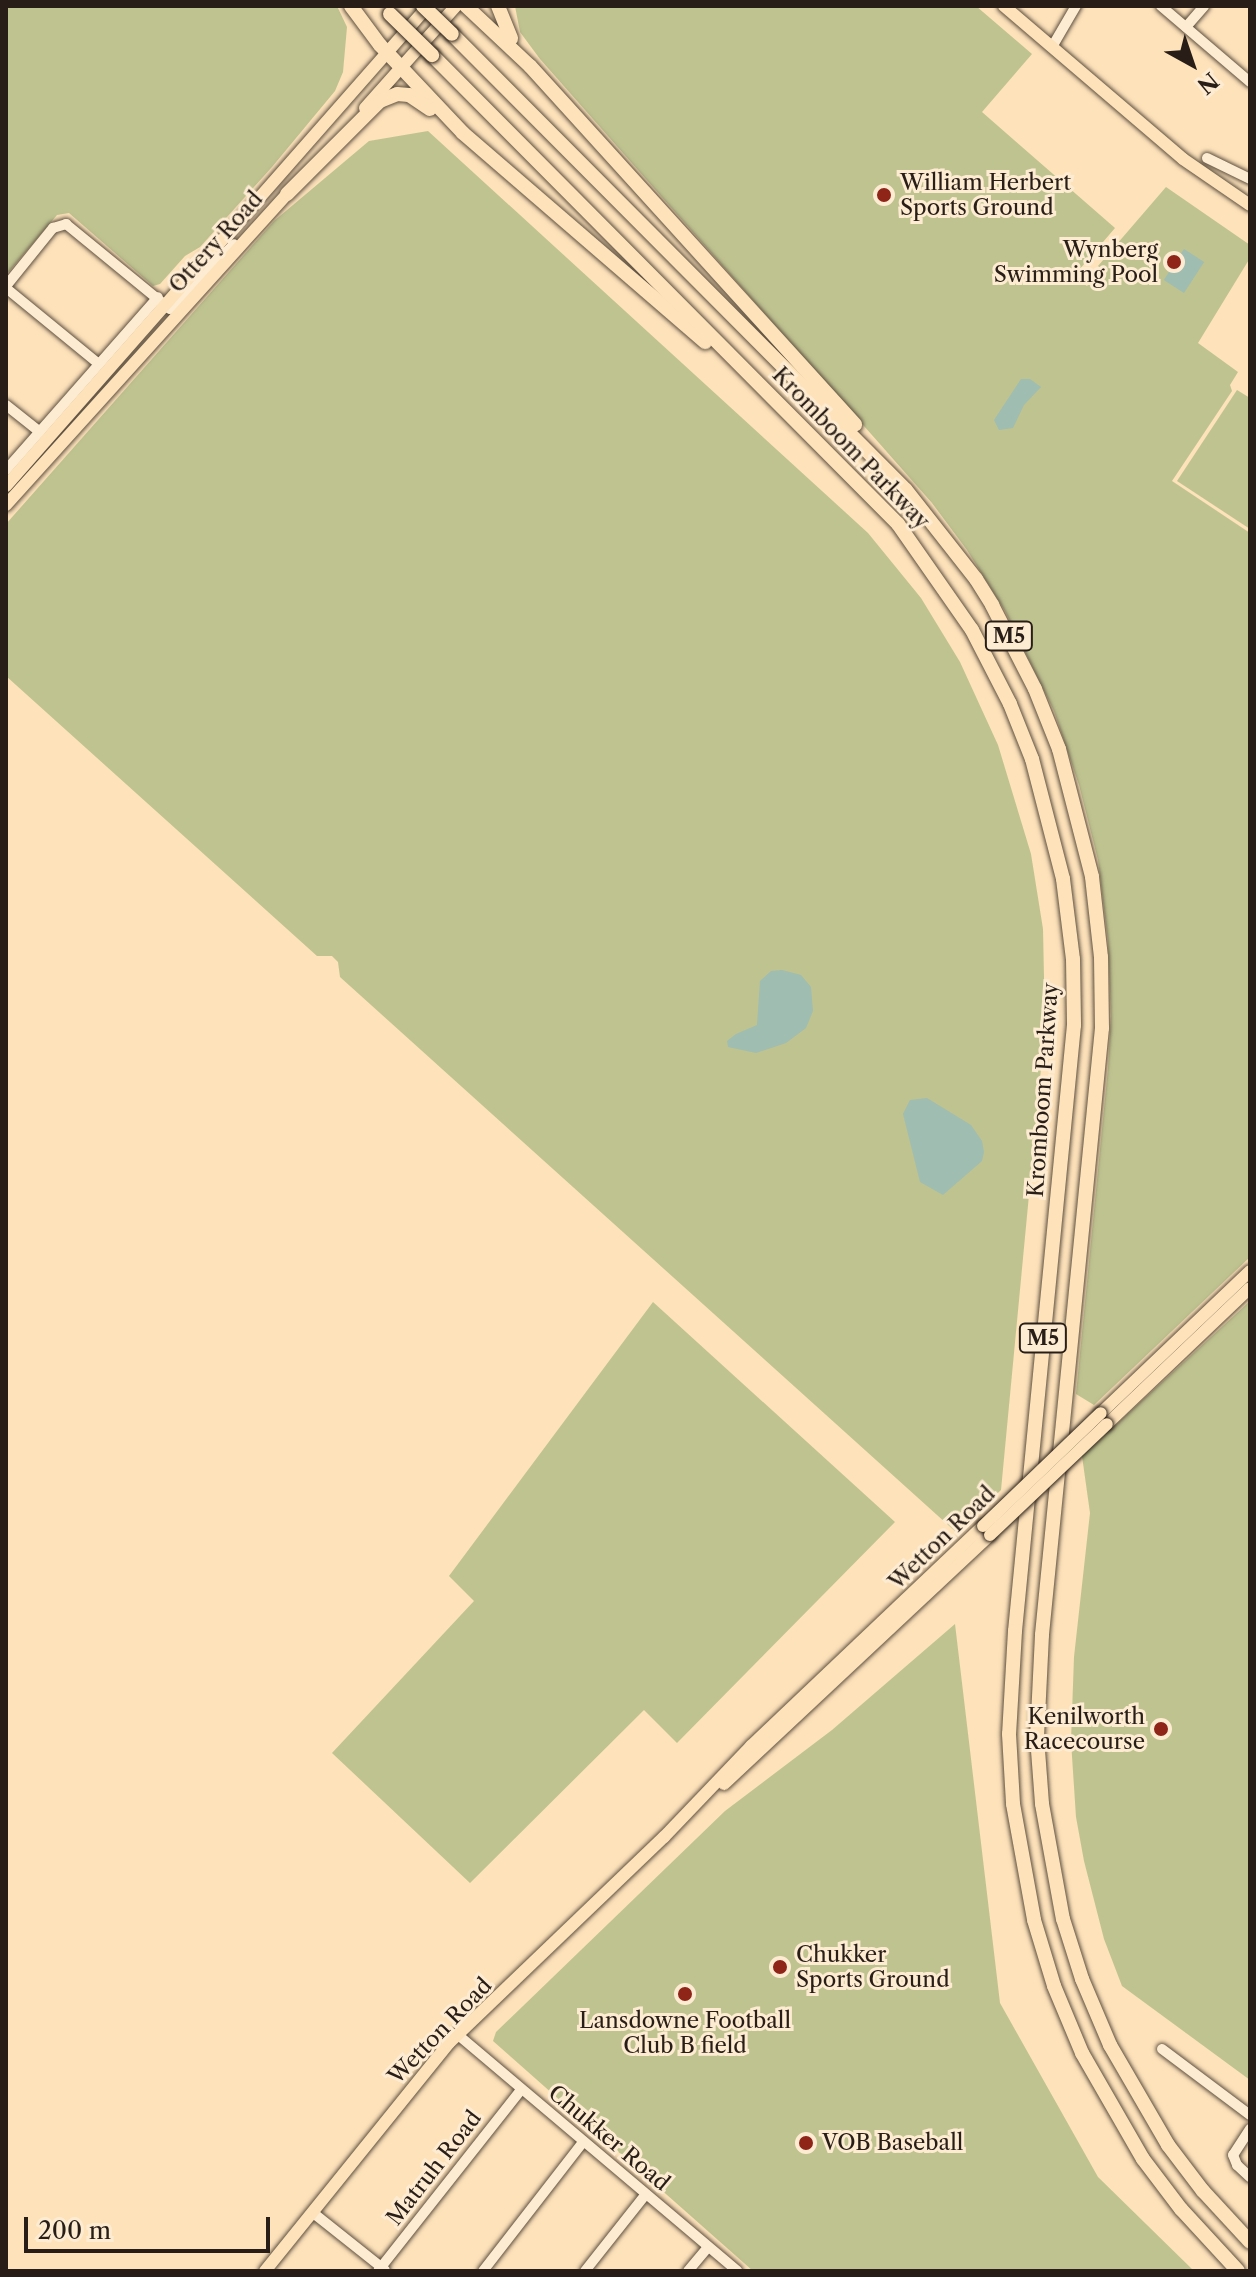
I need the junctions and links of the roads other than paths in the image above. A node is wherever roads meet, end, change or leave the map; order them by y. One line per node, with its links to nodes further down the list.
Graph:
1 (351, 6): 13 (highway)
2 (426, 6): 13 (main road, Ottery Road); 30 (highway, Kromboom Parkway / M5, bridge)
3 (456, 6): 15 (main road, Ottery Road)
4 (466, 6): 14 (highway)
5 (498, 6): 14 (highway)
6 (1004, 6): 12 (main road)
7 (1076, 6): 12 (street)
8 (1161, 6): 11 (street)
9 (1204, 6): 11 (street)
10 (386, 10): 27 (highway, Kromboom Parkway / M5, bridge)
11 (1186, 27): 16 (street)
12 (1052, 47): 21 (main road)
13 (387, 52): 15 (highway); 24 (main road, Ottery Road)
14 (530, 66): 30 (highway)
15 (402, 67): 17 (highway); 20 (main road, Ottery Road)
16 (1250, 82)
17 (463, 133): 20 (highway); 27 (highway)
18 (1207, 158): 19 (street)
19 (1250, 179)
20 (287, 194): 22 (main road, Ottery Road)
21 (1250, 205)
22 (244, 241): 24 (street); 32 (main road, Ottery Road)
23 (6, 287): 24 (street); 25 (street)
24 (162, 301): 25 (street); 31 (main road, Ottery Road)
25 (99, 364): 28 (street)
26 (6, 405): 28 (street)
27 (799, 424): 53 (highway, Kromboom Parkway / M5)
28 (40, 432): 29 (street)
29 (6, 470)
30 (891, 474): 45 (highway, Kromboom Parkway / M5)
31 (6, 486)
32 (6, 505)
33 (1250, 1271): 35 (main road, Wetton Road)
34 (1250, 1288): 35 (main road, Wetton Road)
35 (1104, 1418): 36 (main road, Wetton Road, bridge)
36 (457, 2034): 38 (street, Chukker Road); 44 (main road, Wetton Road)
37 (1162, 2049): 39 (street)
38 (521, 2090): 41 (street, Chukker Road); 47 (street, Matruh Road)
39 (1250, 2115)
40 (1250, 2129): 42 (street)
41 (583, 2142): 43 (street, Chukker Road); 49 (street)
42 (1250, 2177)
43 (646, 2194): 46 (street, Chukker Road); 50 (street)
44 (312, 2212): 47 (street); 48 (main road, Wetton Road)
45 (1250, 2242)
46 (708, 2247): 51 (street); 52 (street, Chukker Road)
47 (382, 2270)
48 (265, 2271)
49 (483, 2271)
50 (585, 2271)
51 (688, 2271)
52 (737, 2271)
53 (1238, 2271)

